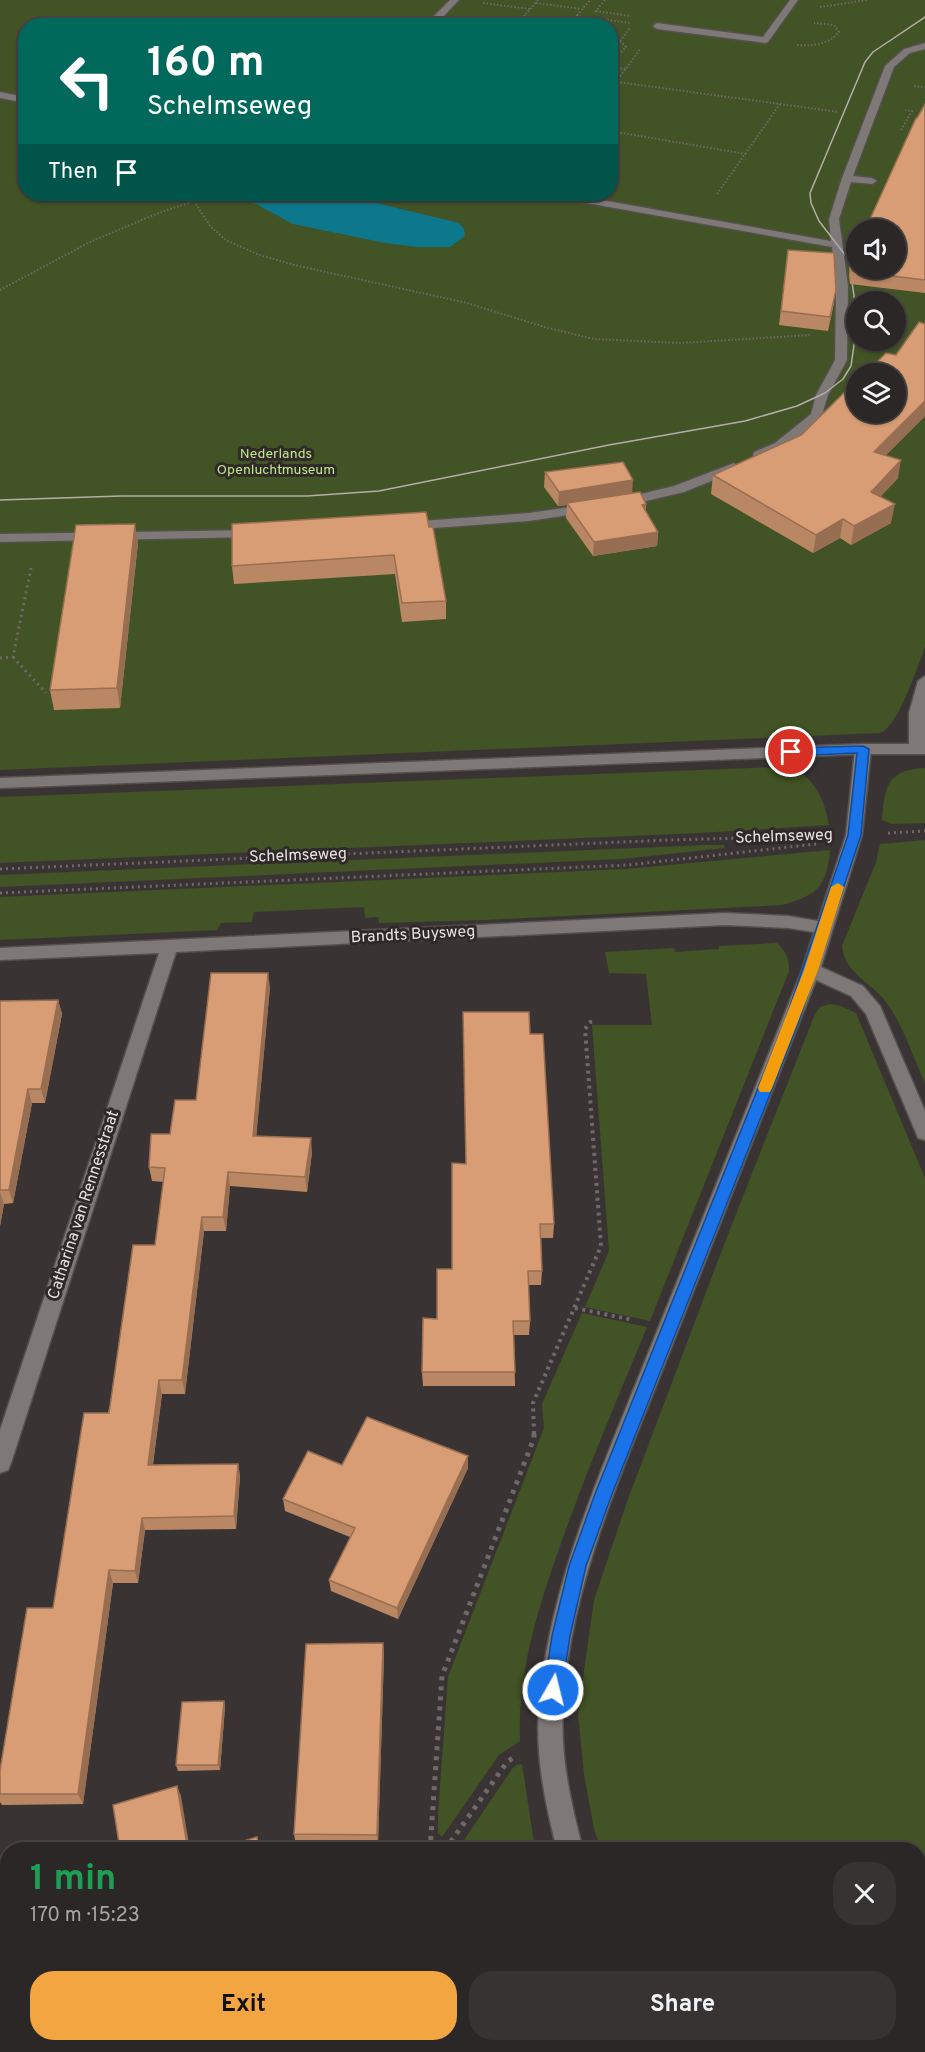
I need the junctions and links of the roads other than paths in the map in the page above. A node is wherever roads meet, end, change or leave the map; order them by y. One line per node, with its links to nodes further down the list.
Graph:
1 (455, 0): 3 (street)
2 (792, 4): 4 (street)
3 (436, 18)
4 (657, 26)
5 (925, 46): 8 (street)
6 (0, 95): 7 (street)
7 (18, 98)
8 (847, 178): 9 (street); 11 (street)
9 (872, 181)
10 (594, 201): 11 (street)
11 (837, 245): 12 (street)
12 (397, 526)
13 (271, 534): 14 (street)
14 (0, 538)
15 (925, 681): 16 (street)
16 (922, 747): 17 (street)
17 (863, 749): 18 (street); 19 (street)
18 (0, 783)
19 (825, 928): 20 (street, Brandts Buysweg); 22 (street)
20 (169, 947): 21 (street, Brandts Buysweg); 24 (street, Catharina van Rennesstraat)
21 (0, 954)
22 (811, 970): 23 (street); 25 (street)
23 (925, 1133)
24 (0, 1463)
25 (568, 1842)

